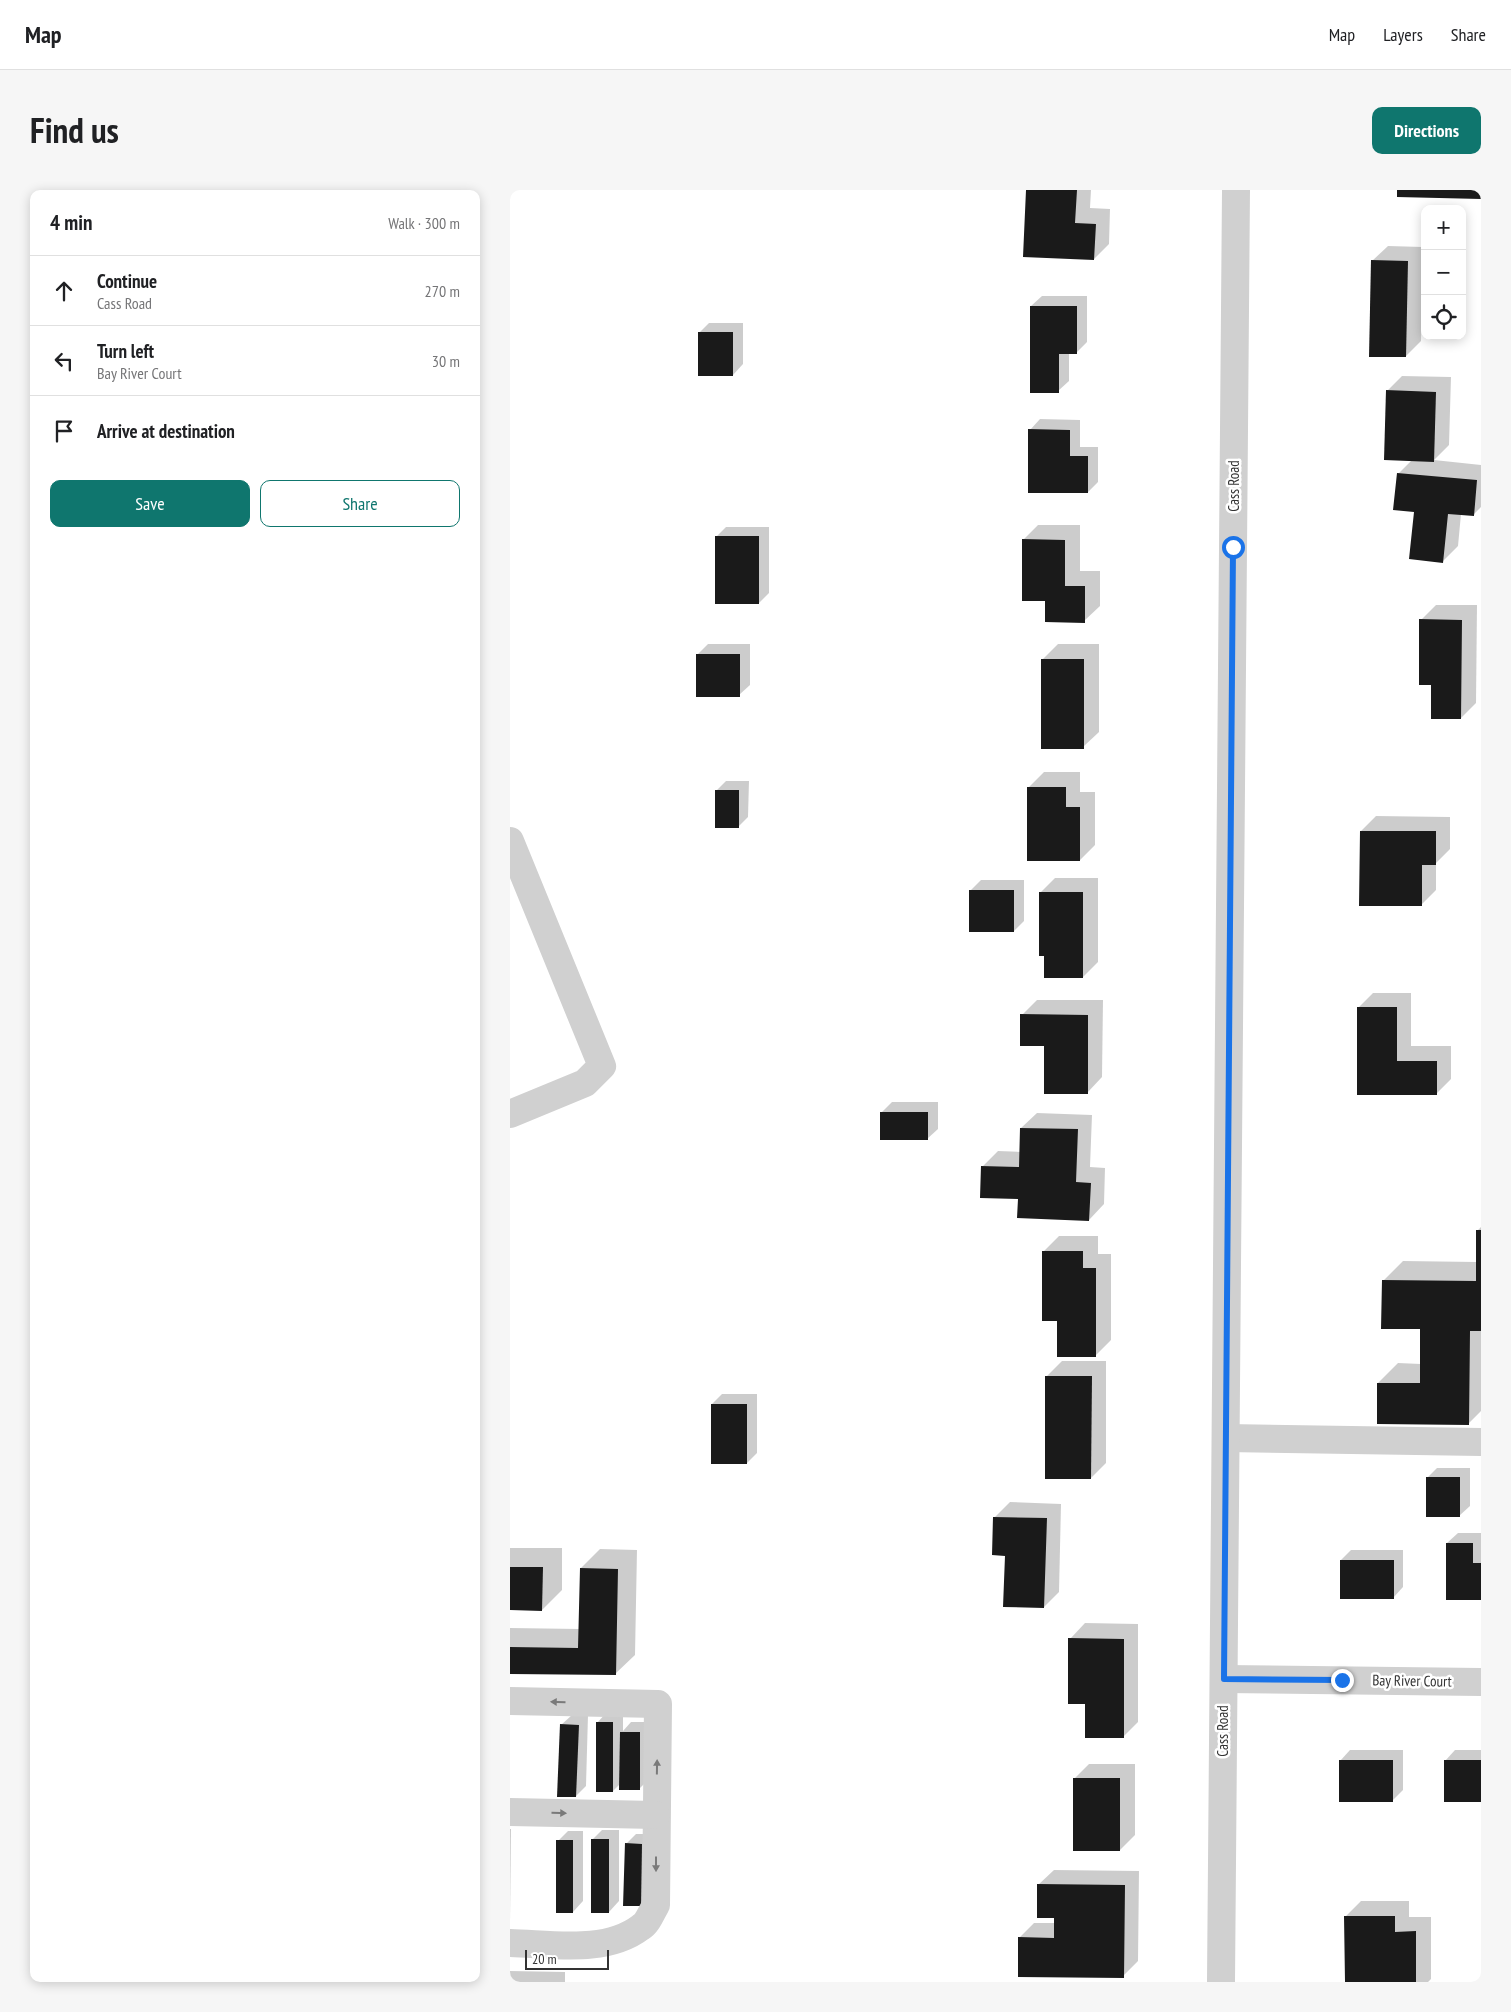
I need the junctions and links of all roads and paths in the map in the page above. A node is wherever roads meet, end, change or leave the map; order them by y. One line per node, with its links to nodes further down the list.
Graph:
1 (1236, 190): 4 (street, Cass Road)
2 (510, 841): 3 (street)
3 (510, 1114)
4 (1226, 1438): 5 (street); 6 (street, Cass Road)
5 (1481, 1442)
6 (1224, 1679): 7 (street, Bay River Court); 12 (street, Cass Road)
7 (1481, 1682)
8 (510, 1701): 10 (street, one-way to 8)
9 (510, 1812): 10 (street, one-way to 10)
10 (656, 1816): 11 (street, one-way to 11)
11 (510, 1943)
12 (1221, 1982)

